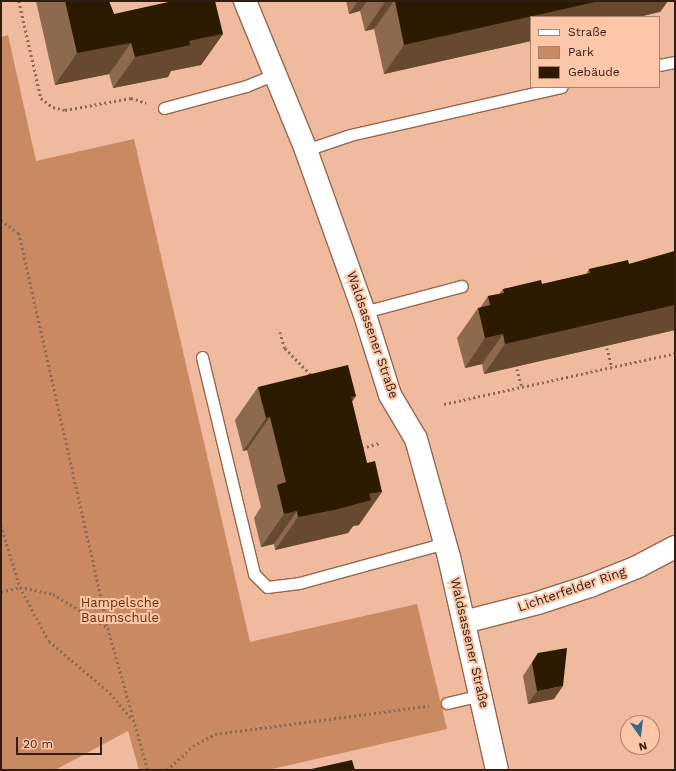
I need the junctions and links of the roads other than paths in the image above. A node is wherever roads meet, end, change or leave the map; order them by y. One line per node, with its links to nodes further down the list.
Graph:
1 (245, 1): 4 (street, Waldsassener Straße)
2 (675, 62): 3 (lane)
3 (660, 65)
4 (276, 74): 6 (lane); 7 (street, Waldsassener Straße)
5 (558, 88): 7 (lane)
6 (164, 108)
7 (306, 150): 9 (street, Waldsassener Straße)
8 (462, 286): 9 (lane)
9 (364, 312): 11 (street, Waldsassener Straße)
10 (202, 357): 11 (lane)
11 (445, 543): 13 (street, Waldsassener Straße)
12 (675, 547): 13 (street, Lichterfelder Ring)
13 (464, 622): 14 (street, Waldsassener Straße)
14 (482, 695): 15 (lane); 16 (street, Waldsassener Straße)
15 (447, 703)
16 (497, 770)

